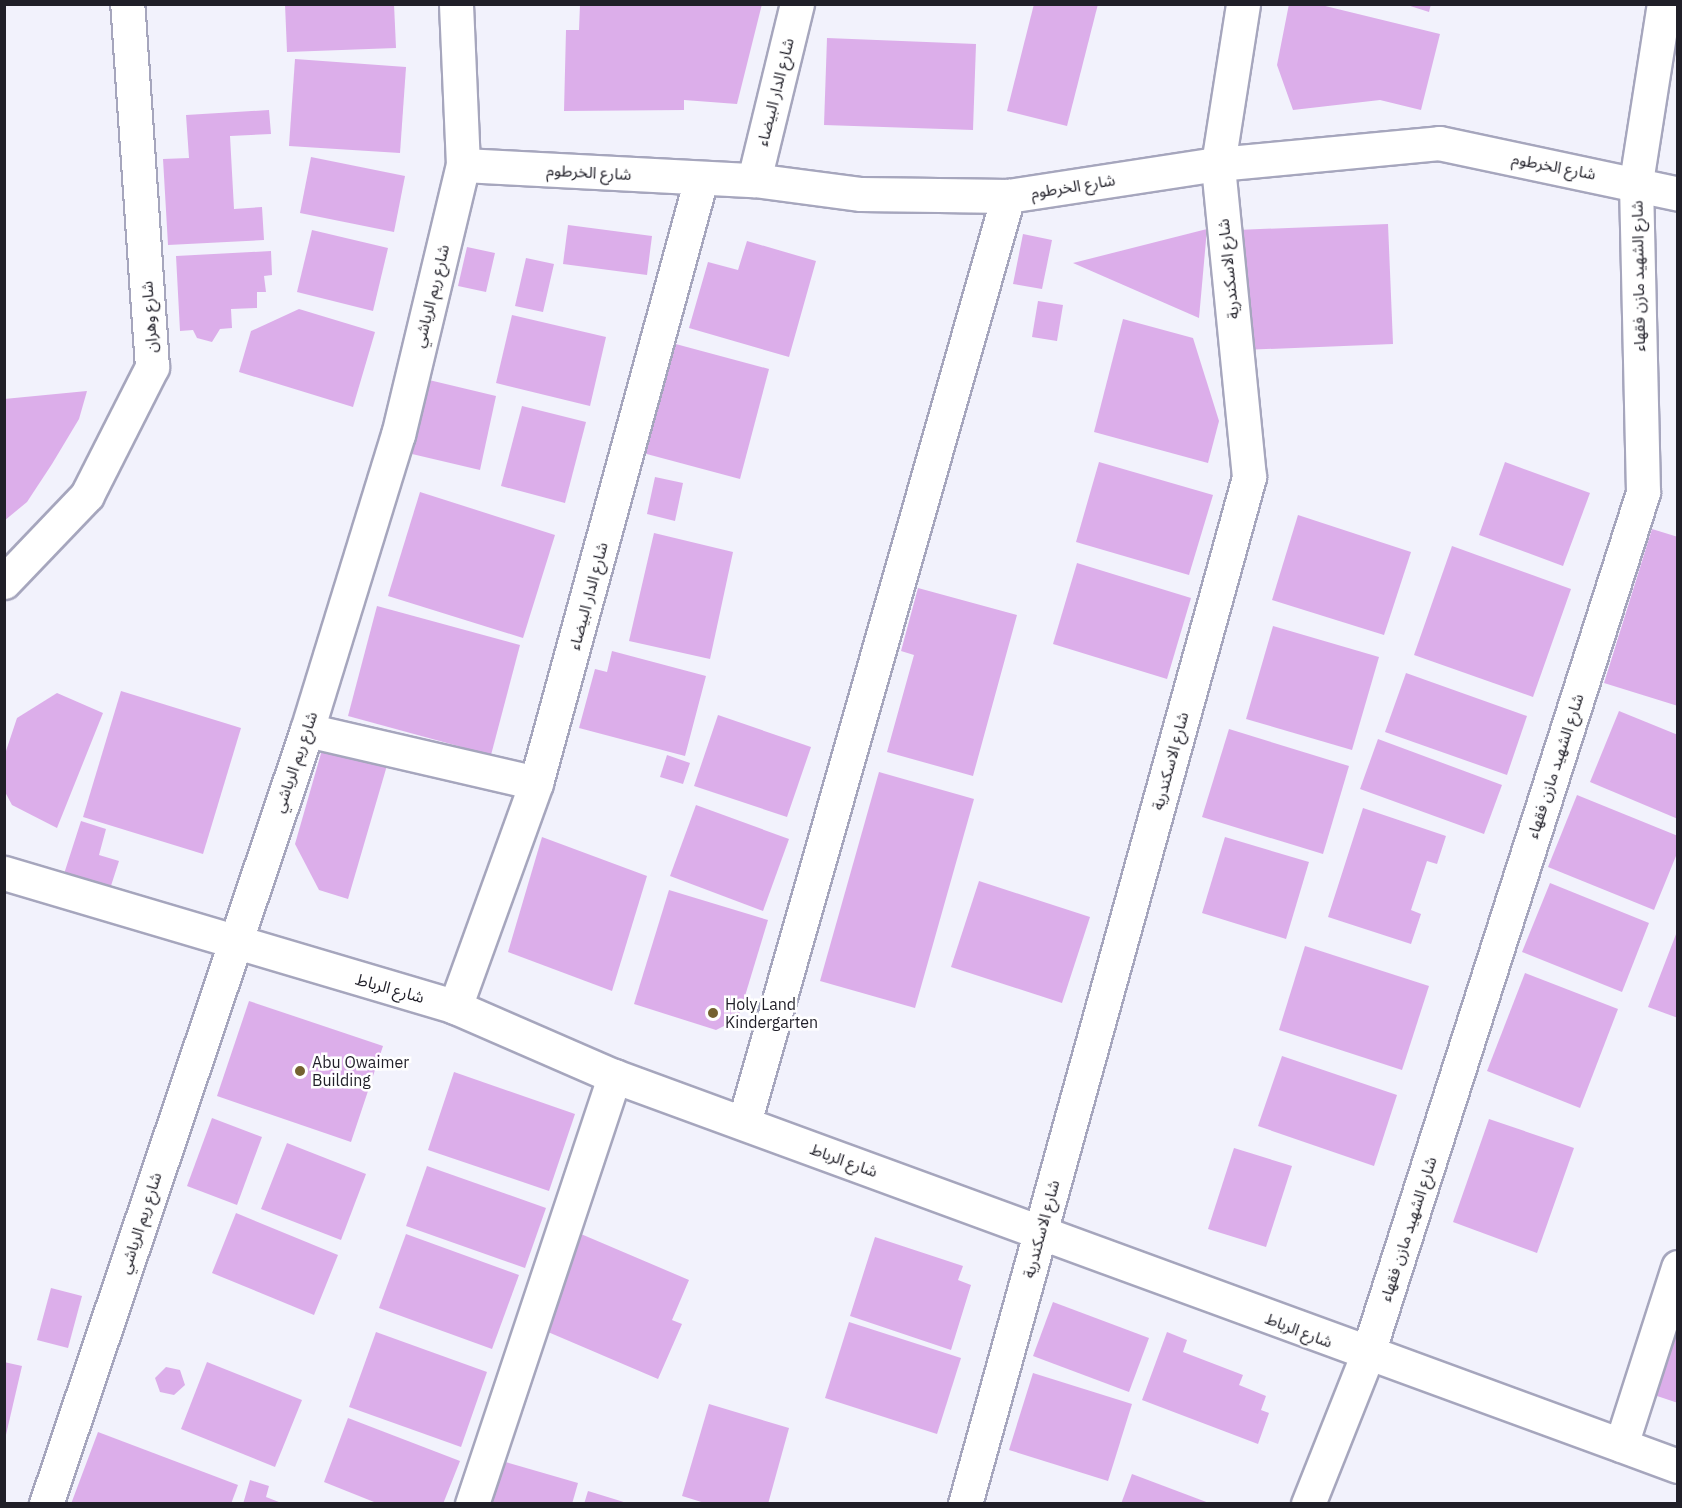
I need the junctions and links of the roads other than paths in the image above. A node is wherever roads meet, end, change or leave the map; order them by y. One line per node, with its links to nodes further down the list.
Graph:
1 (127, 4): 13 (street, شارع وهران)
2 (456, 4): 7 (street, شارع ريم الرياشي)
3 (797, 4): 9 (street, شارع الدار البيضاء)
4 (1243, 4): 6 (street, شارع الاسكندرية)
5 (1664, 4): 10 (street, شارع الشهيد مازن فقهاء)
6 (1218, 164): 10 (street, شارع الخرطوم); 12 (street, شارع الخرطوم); 21 (street, شارع الاسكندرية)
7 (463, 165): 8 (street, شارع الخرطوم); 14 (street, شارع ريم الرياشي)
8 (701, 179): 9 (street, شارع الخرطوم); 15 (street, شارع الدار البيضاء)
9 (754, 180): 12 (street, شارع الخرطوم)
10 (1636, 182): 11 (street, شارع الخرطوم); 23 (street, شارع الشهيد مازن فقهاء)
11 (1677, 194)
12 (1008, 196): 20 (street)
13 (4, 582)
14 (307, 730): 15 (street); 17 (street, شارع ريم الرياشي)
15 (536, 783): 18 (street, شارع الدار البيضاء)
16 (4, 873): 17 (street, شارع الرباط)
17 (232, 942): 18 (street, شارع الرباط); 26 (street, شارع ريم الرياشي)
18 (455, 1007): 19 (street, شارع الرباط)
19 (614, 1076): 20 (street, شارع الرباط); 27 (street)
20 (744, 1123): 21 (street, شارع الرباط)
21 (1040, 1232): 23 (street, شارع الرباط); 28 (street, شارع الاسكندرية)
22 (1677, 1267): 24 (street)
23 (1367, 1356): 24 (street, شارع الرباط); 29 (street, شارع الشهيد مازن فقهاء)
24 (1621, 1445): 25 (street, شارع الرباط)
25 (1677, 1466)
26 (46, 1503)
27 (472, 1503)
28 (965, 1503)
29 (1308, 1503)

